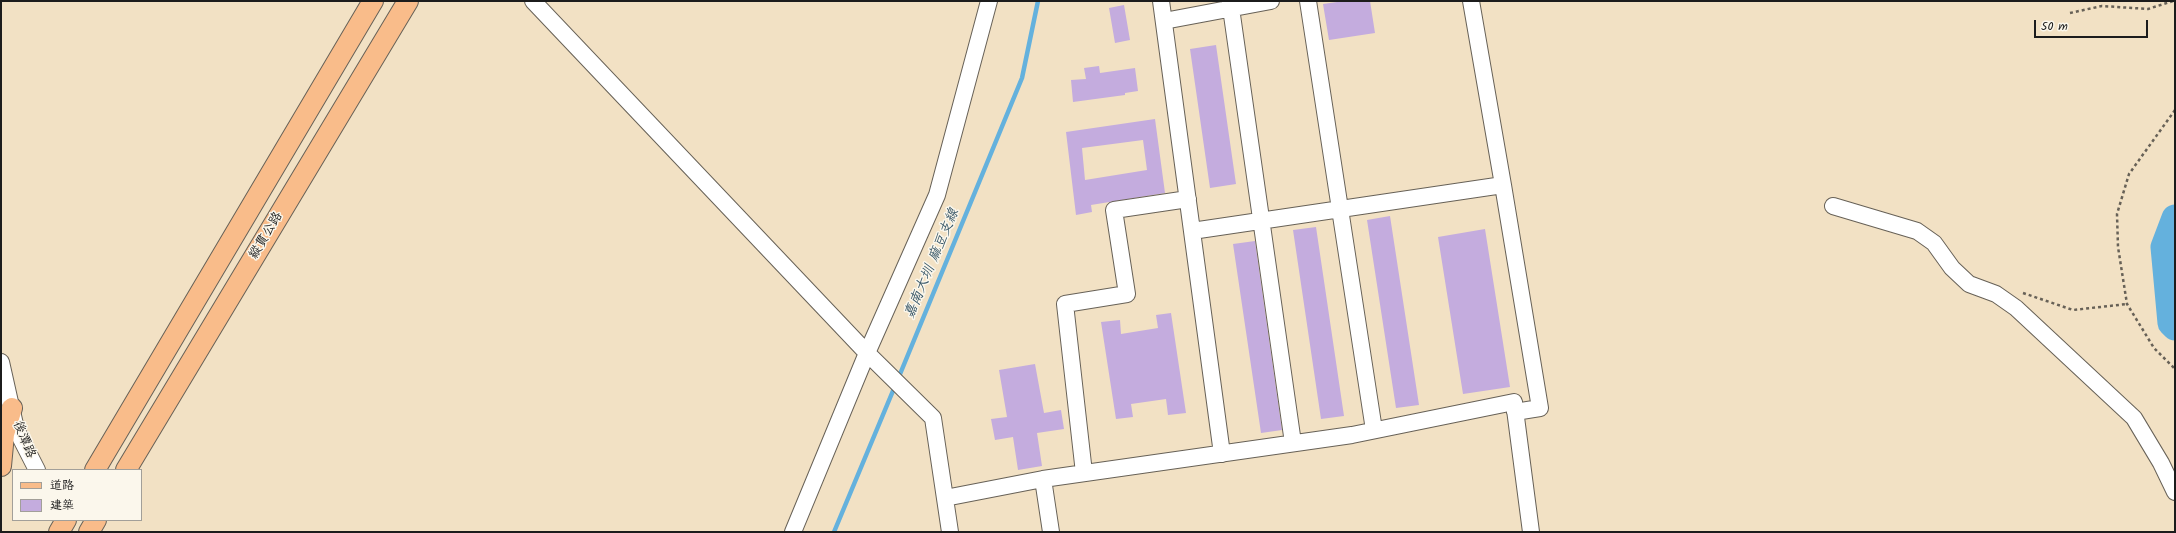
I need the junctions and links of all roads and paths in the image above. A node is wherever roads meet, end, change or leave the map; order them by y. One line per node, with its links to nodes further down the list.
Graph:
1 (373, 1): 32 (main road)
2 (408, 1): 33 (main road, 縱貫公路)
3 (533, 1): 22 (street)
4 (989, 1): 22 (street)
5 (1162, 1): 12 (street)
6 (1271, 1): 10 (street)
7 (1308, 1): 17 (street)
8 (1471, 1): 14 (street)
9 (2173, 1): 11 (path)
10 (1231, 5): 12 (street); 18 (street)
11 (2070, 13)
12 (1164, 21): 15 (street)
13 (2175, 110): 21 (path)
14 (1503, 185): 17 (street); 26 (street)
15 (1188, 199): 19 (street); 34 (street)
16 (1833, 206): 36 (street)
17 (1340, 209): 18 (street); 27 (street)
18 (1262, 220): 19 (street); 28 (street)
19 (1192, 231): 29 (street)
20 (2016, 290): 21 (path)
21 (2127, 304): 24 (path)
22 (867, 353): 37 (street); 40 (street)
23 (1, 362): 25 (street, 後潭路)
24 (2175, 368)
25 (12, 408): 30 (main road); 31 (street, 後潭路)
26 (1515, 412): 27 (street); 43 (street)
27 (1374, 430): 28 (street)
28 (1293, 443): 29 (street)
29 (1222, 454): 34 (street)
30 (1, 466)
31 (36, 469)
32 (96, 469)
33 (127, 469)
34 (1084, 474): 35 (street)
35 (1043, 479): 37 (street); 42 (street)
36 (2175, 492)
37 (945, 498): 41 (street)
38 (65, 521): 39 (main road)
39 (59, 532)
40 (793, 532)
41 (950, 532)
42 (1051, 532)
43 (1531, 532)

